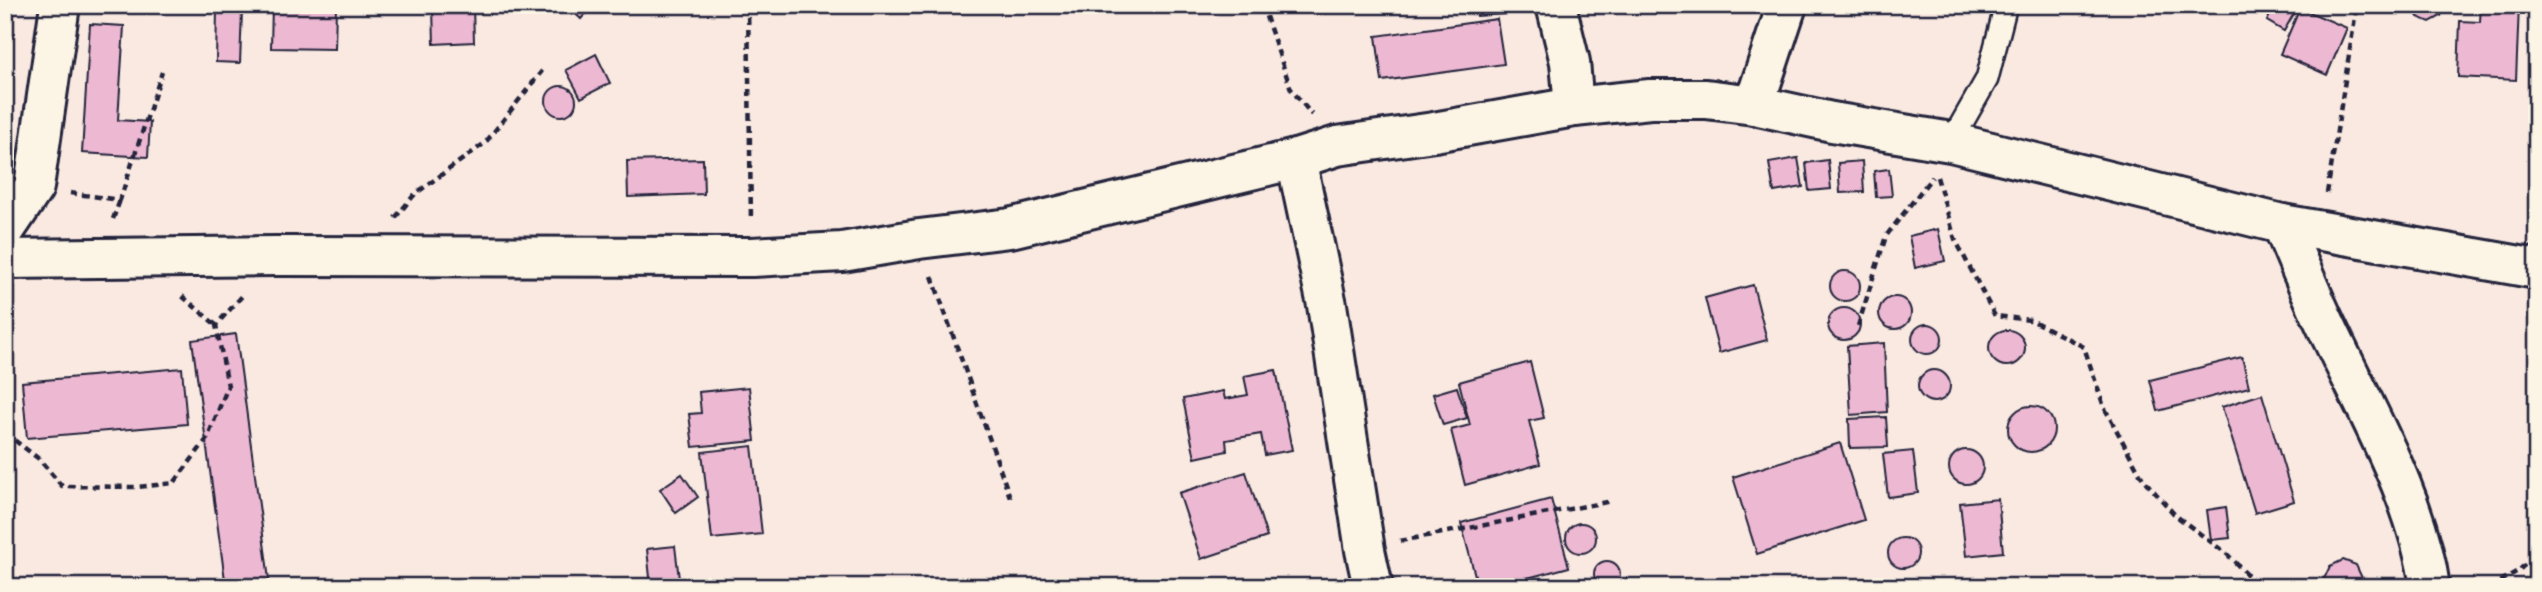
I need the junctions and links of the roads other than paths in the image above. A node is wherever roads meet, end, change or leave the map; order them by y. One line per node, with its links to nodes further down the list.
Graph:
1 (60, 5): 10 (street)
2 (1556, 5): 6 (street)
3 (1787, 5): 5 (street)
4 (2007, 5): 7 (lane)
5 (1754, 105): 6 (street); 7 (street)
6 (1574, 107): 8 (street)
7 (1951, 142): 9 (street)
8 (1296, 159): 11 (street); 13 (street)
9 (2282, 224): 12 (street); 14 (street)
10 (5, 229)
11 (5, 259)
12 (2537, 269)
13 (1373, 587)
14 (2430, 587)

